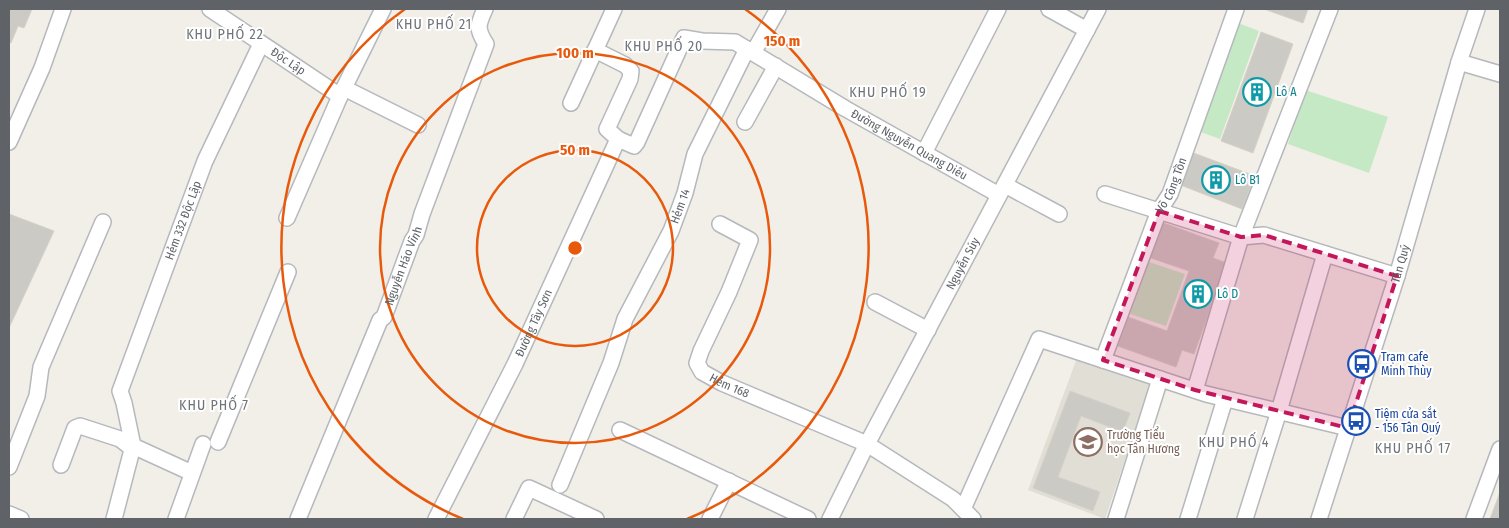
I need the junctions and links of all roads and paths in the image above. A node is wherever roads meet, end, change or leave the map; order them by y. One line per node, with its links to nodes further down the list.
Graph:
1 (63, 9): 25 (street)
2 (383, 9): 20 (street)
3 (485, 9): 59 (street, Nguyễn Háo Vĩnh)
4 (614, 9): 15 (street)
5 (778, 9): 16 (street, Hẻm 14)
6 (998, 9): 26 (street)
7 (1049, 9): 13 (street)
8 (1098, 9): 13 (street, Nguyễn Súy)
9 (1236, 9): 29 (street, Võ Công Tồn)
10 (1330, 9): 34 (street)
11 (1477, 9): 17 (street, Tân Quý)
12 (216, 11): 14 (street, Độc Lập)
13 (1086, 30): 27 (street, Nguyễn Súy)
14 (262, 44): 20 (street, Độc Lập); 48 (street, Hẻm 332 Độc Lập)
15 (595, 50): 21 (street); 24 (street)
16 (750, 51): 18 (street, Đường Nguyễn Quang Diêu); 24 (street, Đường Nguyễn Quang Diêu); 54 (street, Hẻm 14)
17 (1459, 62): 19 (street); 37 (street, Tân Quý)
18 (776, 66): 22 (street); 26 (street, Đường Nguyễn Quang Diêu)
19 (1500, 74)
20 (342, 92): 23 (street, Độc Lập); 31 (street)
21 (570, 103)
22 (745, 122)
23 (418, 125)
24 (618, 139): 56 (street, Đường Tây Sơn)
25 (9, 142)
26 (924, 153): 27 (street, Đường Nguyễn Quang Diêu)
27 (1002, 190): 30 (street, Đường Nguyễn Quang Diêu); 39 (street, Nguyễn Súy)
28 (1105, 194): 29 (street)
29 (1159, 211): 34 (street); 40 (street, Võ Công Tồn)
30 (1059, 214)
31 (287, 218)
32 (103, 222): 51 (street)
33 (720, 224): 47 (street, Hẻm 168)
34 (1241, 237): 35 (street); 42 (street)
35 (1325, 254): 37 (street); 44 (street)
36 (288, 272): 52 (street)
37 (1397, 276): 45 (street, Tân Quý)
38 (875, 302): 39 (street)
39 (928, 330): 47 (street, Nguyễn Súy)
40 (1103, 360): 41 (street); 55 (street)
41 (1160, 379): 42 (street); 65 (street)
42 (1195, 390): 43 (street)
43 (1225, 398): 44 (street); 66 (street)
44 (1279, 411): 45 (street); 67 (street)
45 (1348, 428): 68 (street, Tân Quý)
46 (620, 430): 53 (street)
47 (867, 444): 55 (street); 64 (street, Nguyễn Súy)
48 (133, 448): 50 (street); 52 (street); 57 (street)
49 (1500, 449): 69 (street)
50 (61, 465)
51 (9, 467)
52 (192, 473): 58 (street)
53 (729, 481): 62 (street); 63 (street)
54 (560, 485)
55 (968, 514)
56 (442, 517)
57 (114, 519)
58 (176, 519)
59 (298, 519)
60 (514, 519): 61 (street)
61 (596, 519)
62 (710, 519)
63 (808, 519)
64 (830, 519)
65 (1116, 519)
66 (1188, 519)
67 (1245, 519)
68 (1319, 519)
69 (1474, 519)

